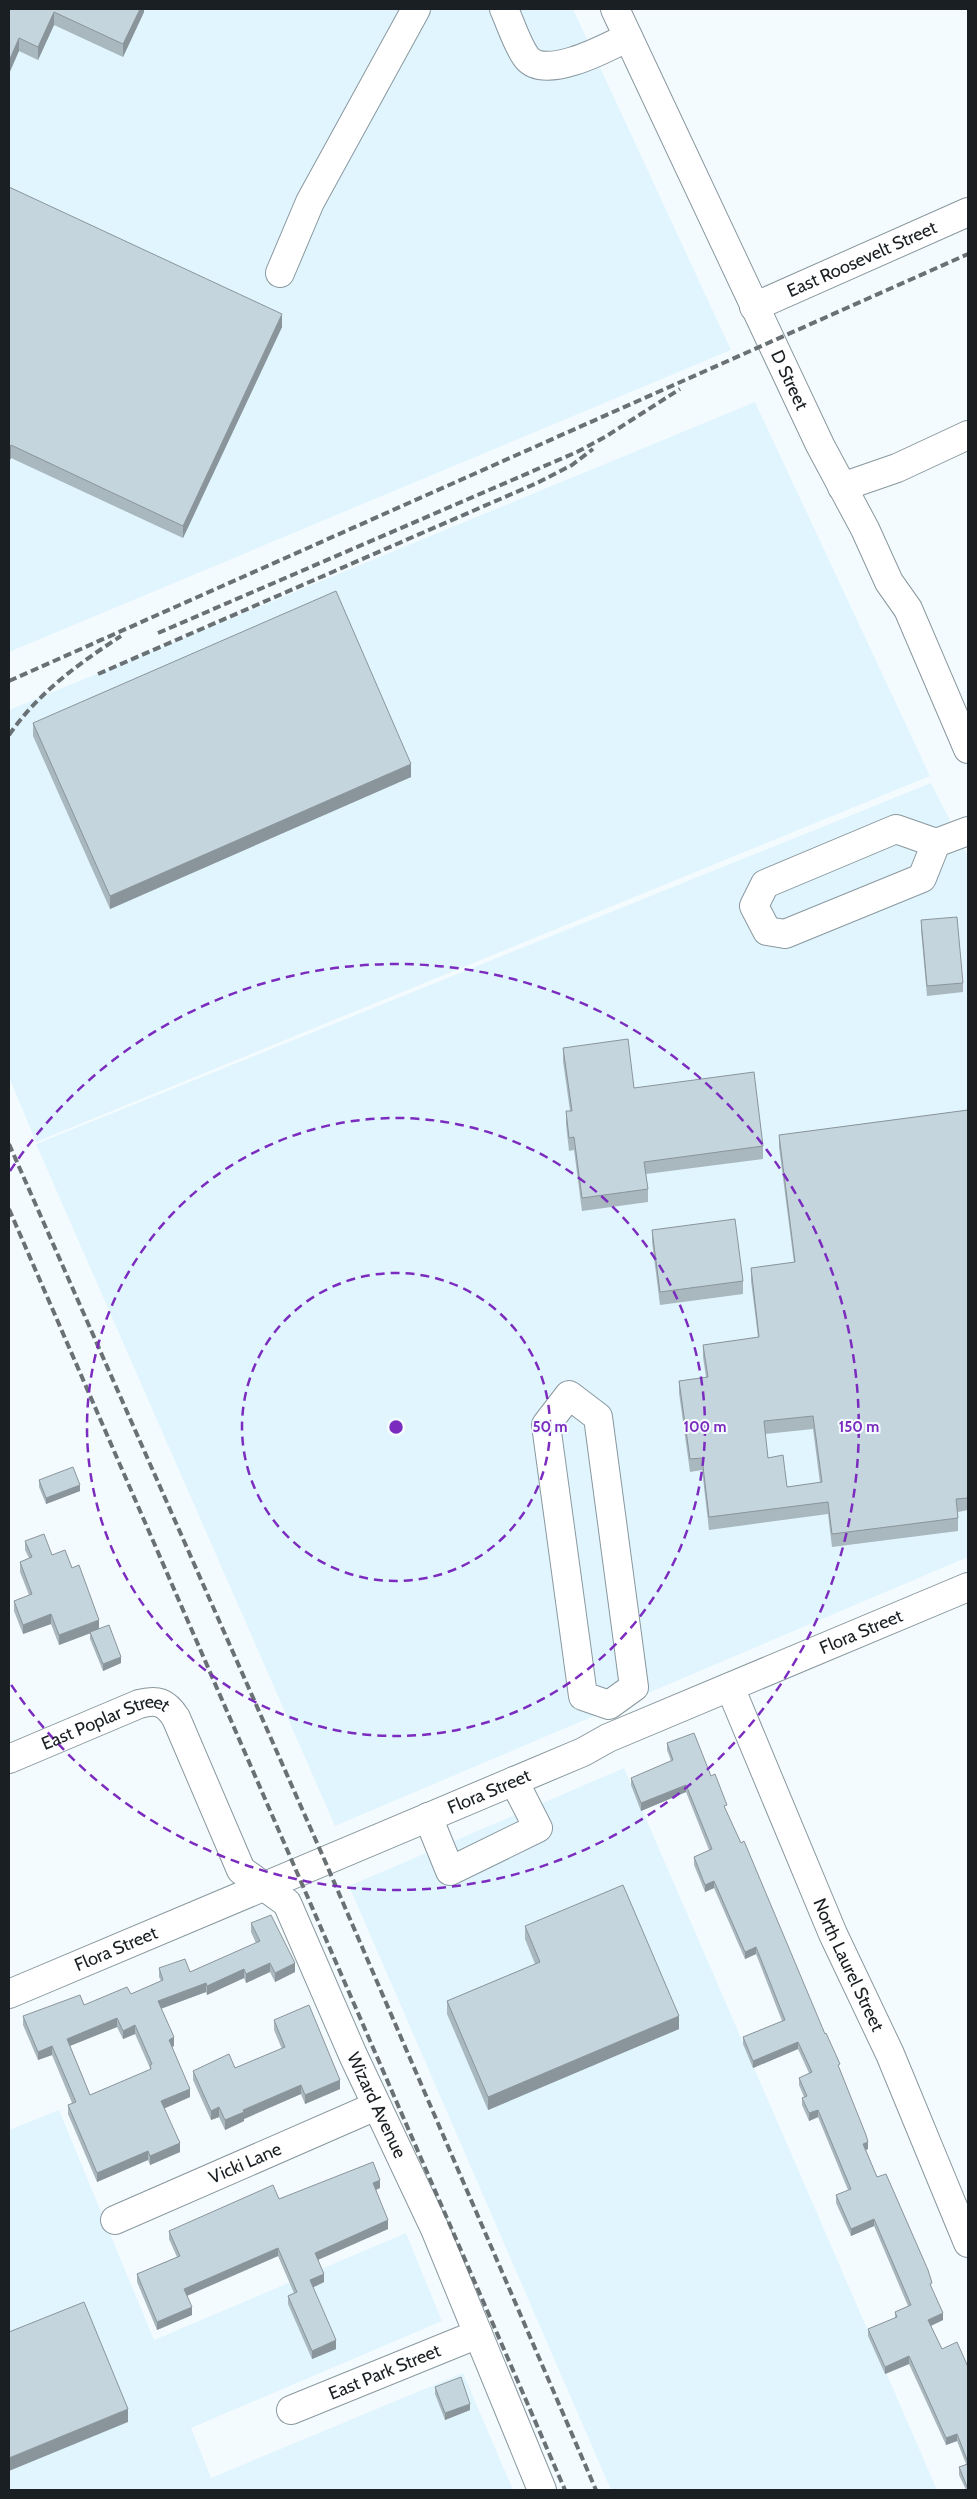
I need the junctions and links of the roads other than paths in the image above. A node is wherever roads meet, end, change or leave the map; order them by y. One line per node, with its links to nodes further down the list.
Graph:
1 (416, 9): 6 (street)
2 (504, 9): 4 (street)
3 (615, 9): 4 (street, D Street)
4 (628, 37): 7 (street, D Street)
5 (968, 212): 7 (street, East Roosevelt Street)
6 (280, 273)
7 (754, 307): 9 (street, D Street)
8 (968, 435): 9 (street)
9 (842, 487): 10 (street, D Street)
10 (959, 698): 11 (street, D Street)
11 (968, 749)
12 (968, 831): 13 (street)
13 (936, 843): 13 (street)
14 (966, 1593): 15 (street, Flora Street)
15 (730, 1688): 18 (street, Flora Street); 26 (street, North Laurel Street)
16 (609, 1705): 16 (street); 18 (street)
17 (185, 1738): 19 (street, East Poplar Street); 22 (street, Wizard Avenue)
18 (608, 1738): 20 (street, Flora Street)
19 (9, 1759)
20 (514, 1781): 21 (street, Flora Street); 21 (street)
21 (428, 1818): 22 (street, Flora Street)
22 (264, 1887): 23 (street, Flora Street); 24 (street, Wizard Avenue)
23 (9, 1994)
24 (376, 2106): 25 (street, Vicki Lane); 27 (street, Wizard Avenue)
25 (115, 2220)
26 (968, 2243)
27 (478, 2334): 28 (street, East Park Street); 29 (street, Wizard Avenue)
28 (291, 2410)
29 (542, 2490)

